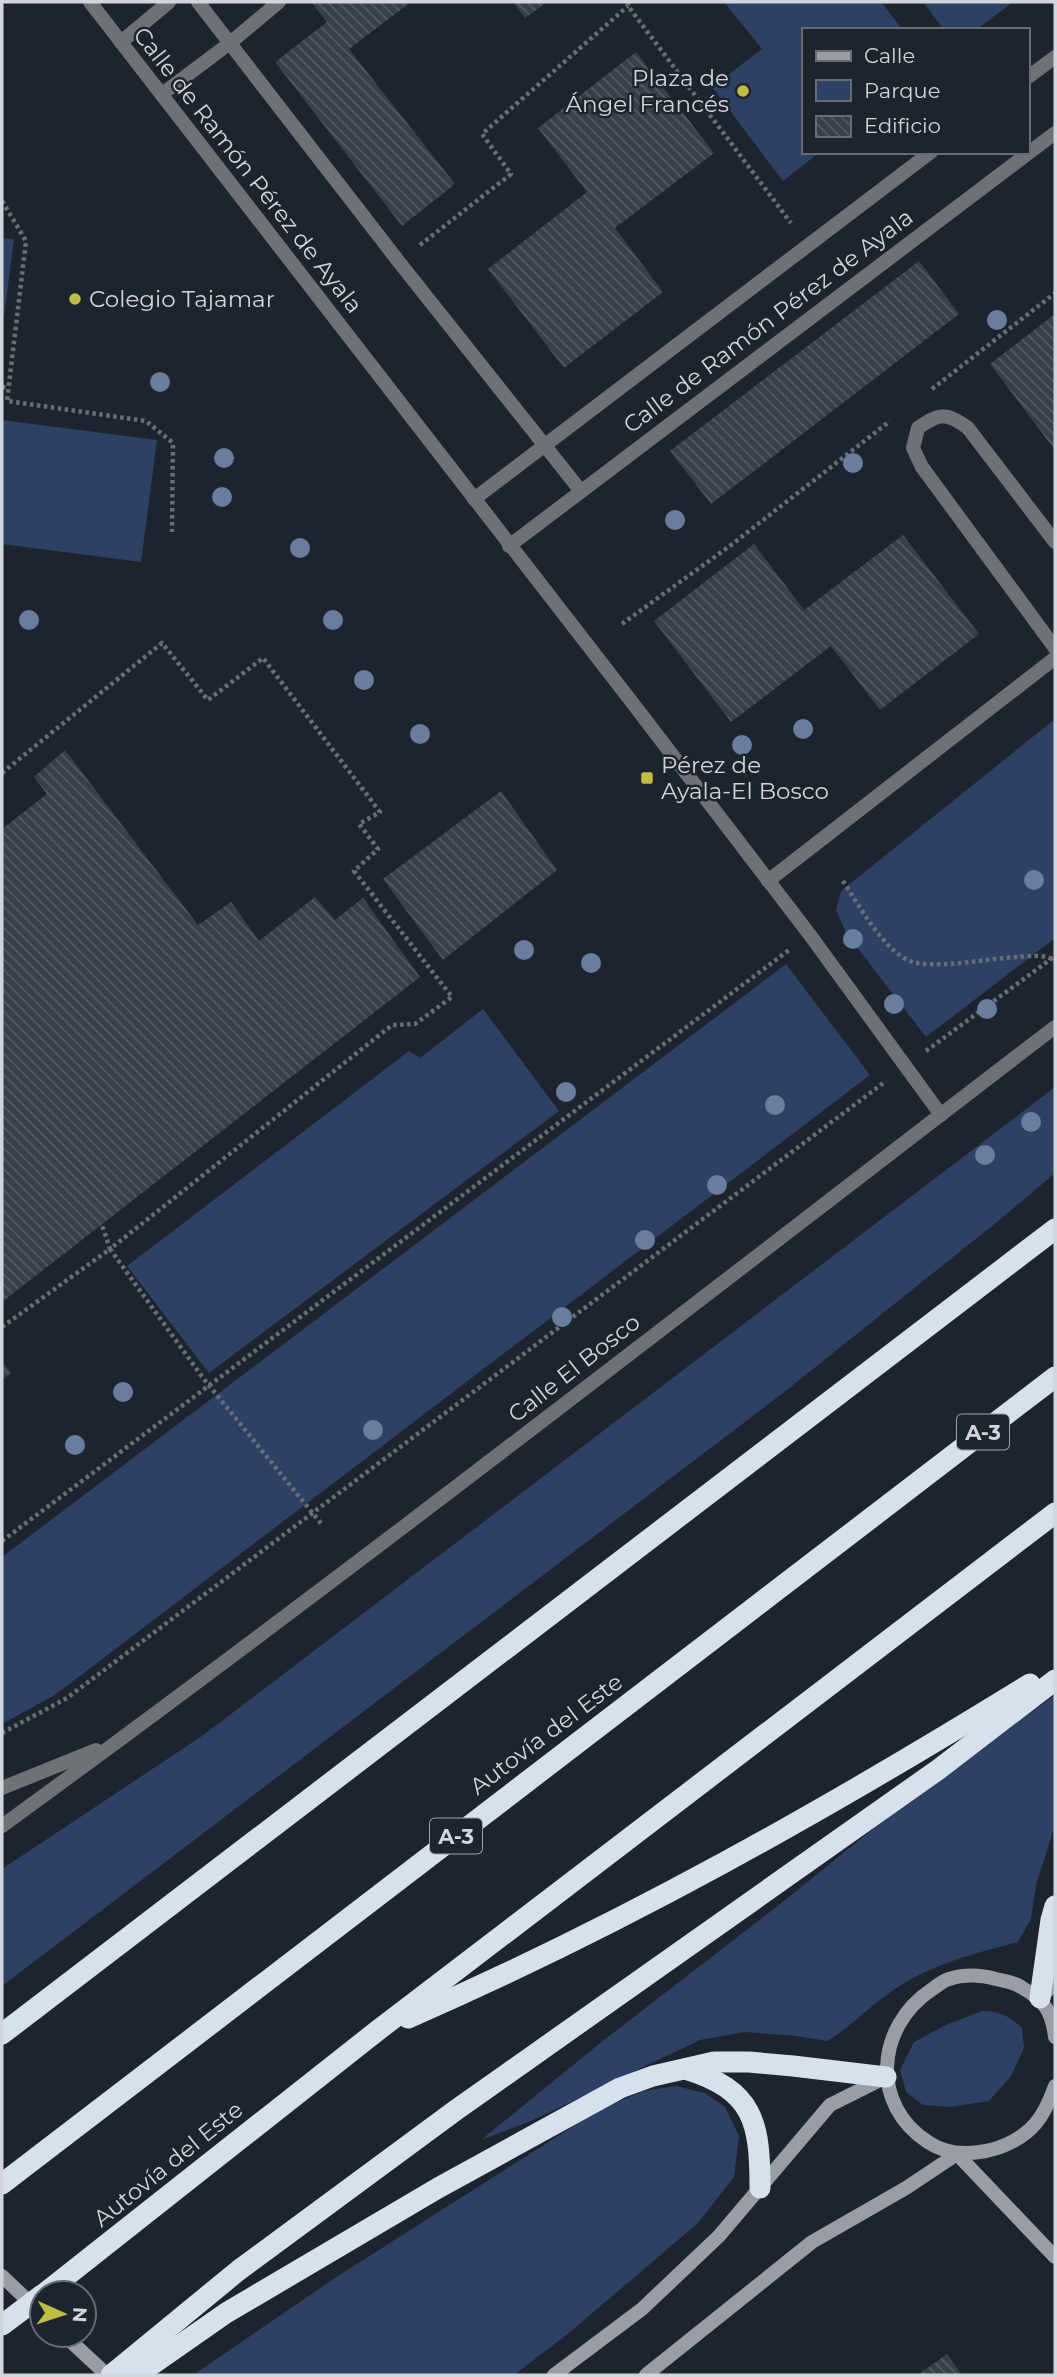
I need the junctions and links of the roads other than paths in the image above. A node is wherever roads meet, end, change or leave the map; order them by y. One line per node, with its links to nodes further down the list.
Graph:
1 (90, 2): 5 (street, Calle de Ramón Pérez de Ayala)
2 (169, 2): 5 (street)
3 (198, 2): 6 (street)
4 (279, 2): 6 (street)
5 (121, 42): 9 (street, Calle de Ramón Pérez de Ayala)
6 (230, 43): 9 (street); 14 (street)
7 (1055, 57): 8 (street)
8 (1029, 76)
9 (162, 94): 16 (street, Calle de Ramón Pérez de Ayala)
10 (1055, 133): 11 (street, Calle de Ramón Pérez de Ayala)
11 (1029, 153)
12 (928, 154): 14 (street, Calle de Ramón Pérez de Ayala)
13 (1027, 154): 15 (street, Calle de Ramón Pérez de Ayala)
14 (544, 447): 15 (street); 16 (street, Calle de Ramón Pérez de Ayala)
15 (580, 491): 18 (street, Calle de Ramón Pérez de Ayala)
16 (474, 499): 18 (street, Calle de Ramón Pérez de Ayala)
17 (1055, 542): 19 (street)
18 (509, 546): 21 (street, Calle de Ramón Pérez de Ayala)
19 (1055, 648)
20 (1055, 658): 21 (street)
21 (768, 881): 23 (street, Calle de Ramón Pérez de Ayala)
22 (1055, 1027): 23 (street, Calle El Bosco)
23 (940, 1115): 29 (street, Calle El Bosco)
24 (1055, 1229): 35 (highway)
25 (1055, 1377): 43 (highway, Autovía del Este / A-3)
26 (1055, 1513): 34 (highway, Autovía del Este)
27 (1055, 1669): 34 (highway)
28 (1055, 1680): 52 (highway)
29 (117, 1742): 30 (street, Calle El Bosco); 31 (street, Calle El Bosco)
30 (2, 1788)
31 (2, 1826)
32 (1055, 1906): 33 (highway)
33 (1047, 1991): 36 (street); 38 (street)
34 (377, 2031): 47 (highway, Autovía del Este)
35 (2, 2034)
36 (1055, 2037)
37 (683, 2068): 38 (highway); 44 (highway); 53 (highway)
38 (886, 2077): 42 (street); 44 (street)
39 (1055, 2086): 40 (street)
40 (1048, 2105): 41 (street); 42 (street)
41 (1055, 2120)
42 (957, 2154): 45 (street); 55 (street)
43 (2, 2183)
44 (760, 2188): 54 (street)
45 (1055, 2257)
46 (2, 2276): 48 (street)
47 (62, 2279)
48 (28, 2301)
49 (28, 2305): 50 (highway, Autovía del Este)
50 (2, 2325)
51 (80, 2349): 52 (street)
52 (109, 2375)
53 (137, 2375)
54 (554, 2375)
55 (646, 2375)

